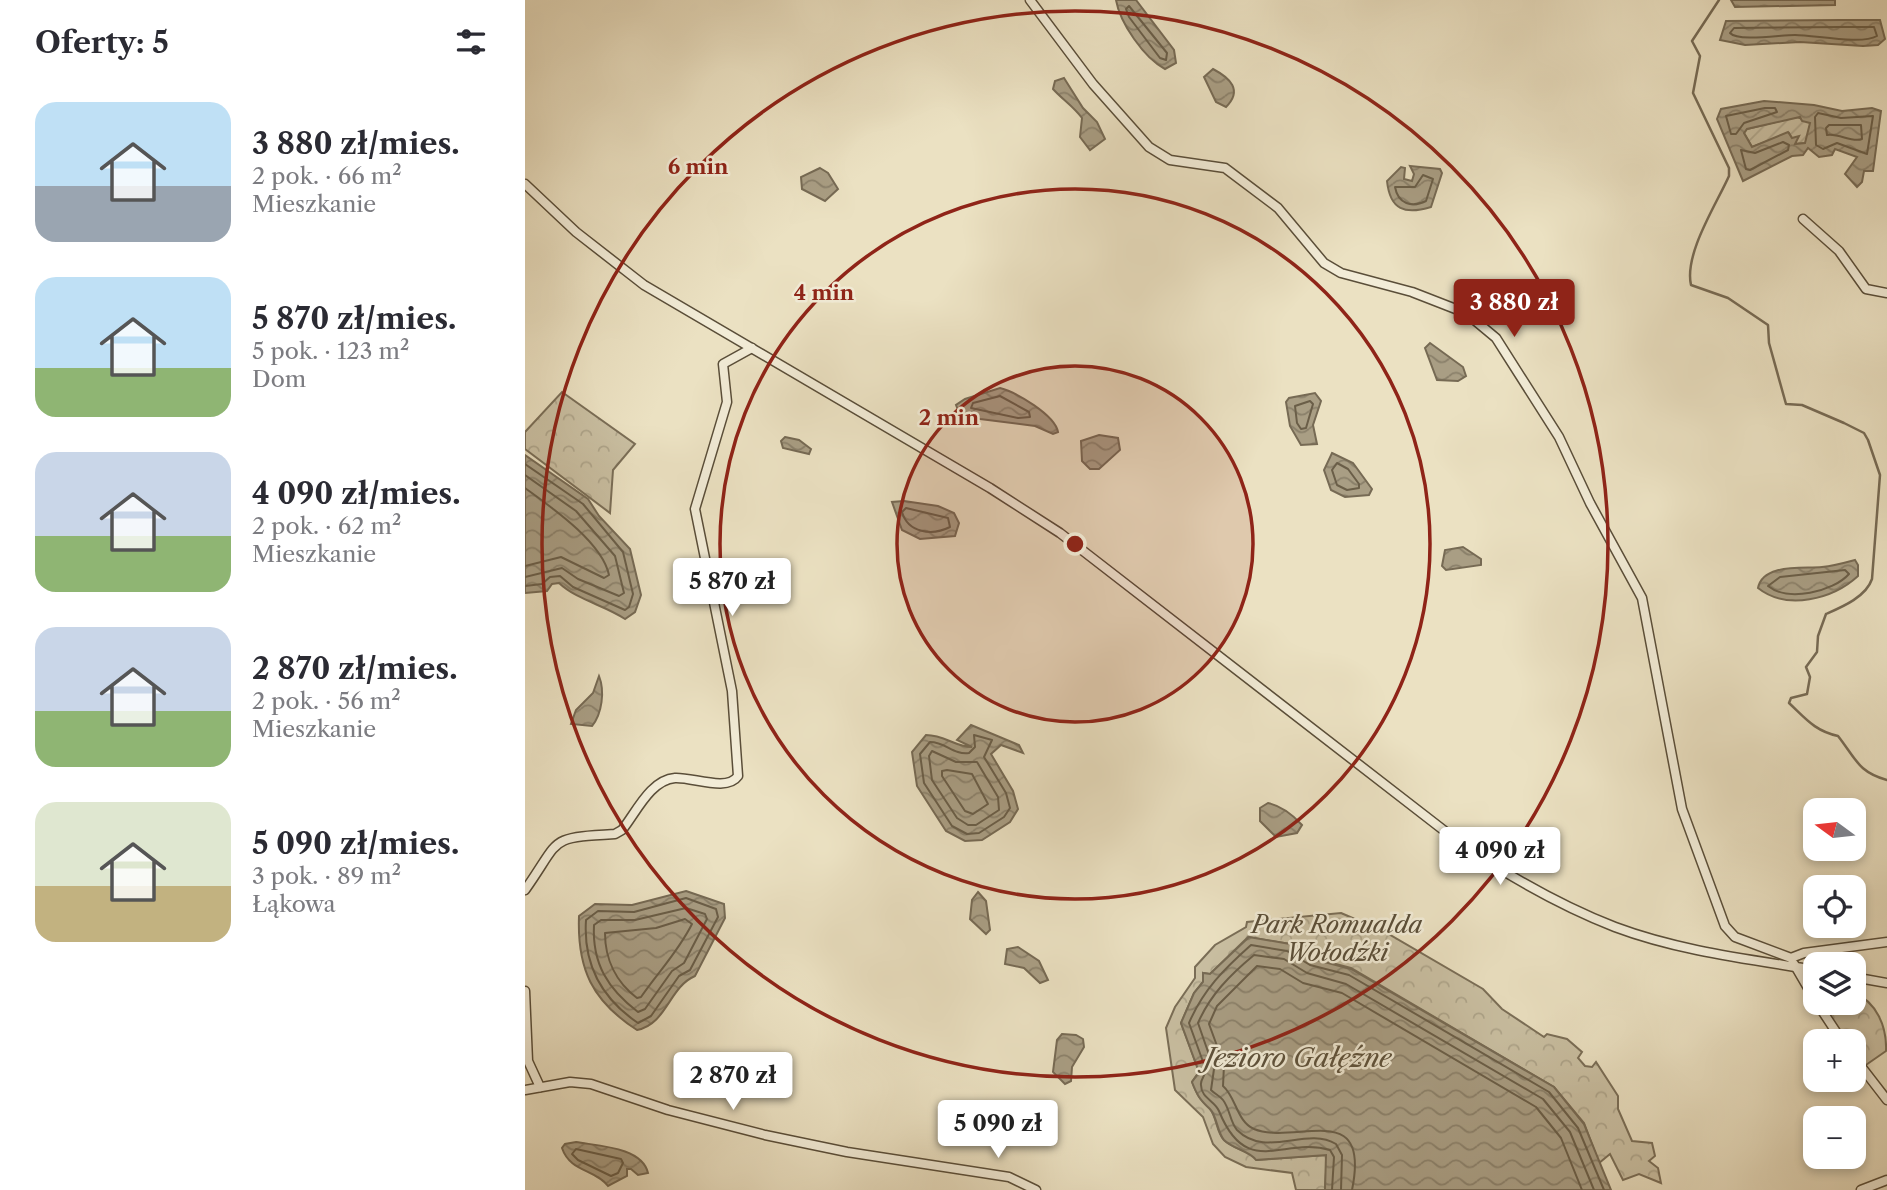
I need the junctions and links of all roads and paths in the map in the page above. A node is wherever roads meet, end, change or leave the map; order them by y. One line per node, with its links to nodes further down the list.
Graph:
1 (1030, 0): 8 (street)
2 (525, 184): 5 (street)
3 (1803, 219): 4 (street)
4 (1887, 293)
5 (752, 348): 6 (street); 9 (street)
6 (525, 890)
7 (1887, 942): 8 (street)
8 (1791, 958): 9 (street)
9 (1796, 967): 10 (street); 11 (street)
10 (1803, 968)
11 (1803, 979)
12 (1866, 979): 13 (street)
13 (1887, 983)
14 (525, 991): 16 (street)
15 (1866, 1073): 18 (street)
16 (540, 1087): 17 (street); 20 (street)
17 (525, 1090)
18 (1887, 1100)
19 (1887, 1180): 21 (street)
20 (1036, 1190)
21 (1861, 1190)

